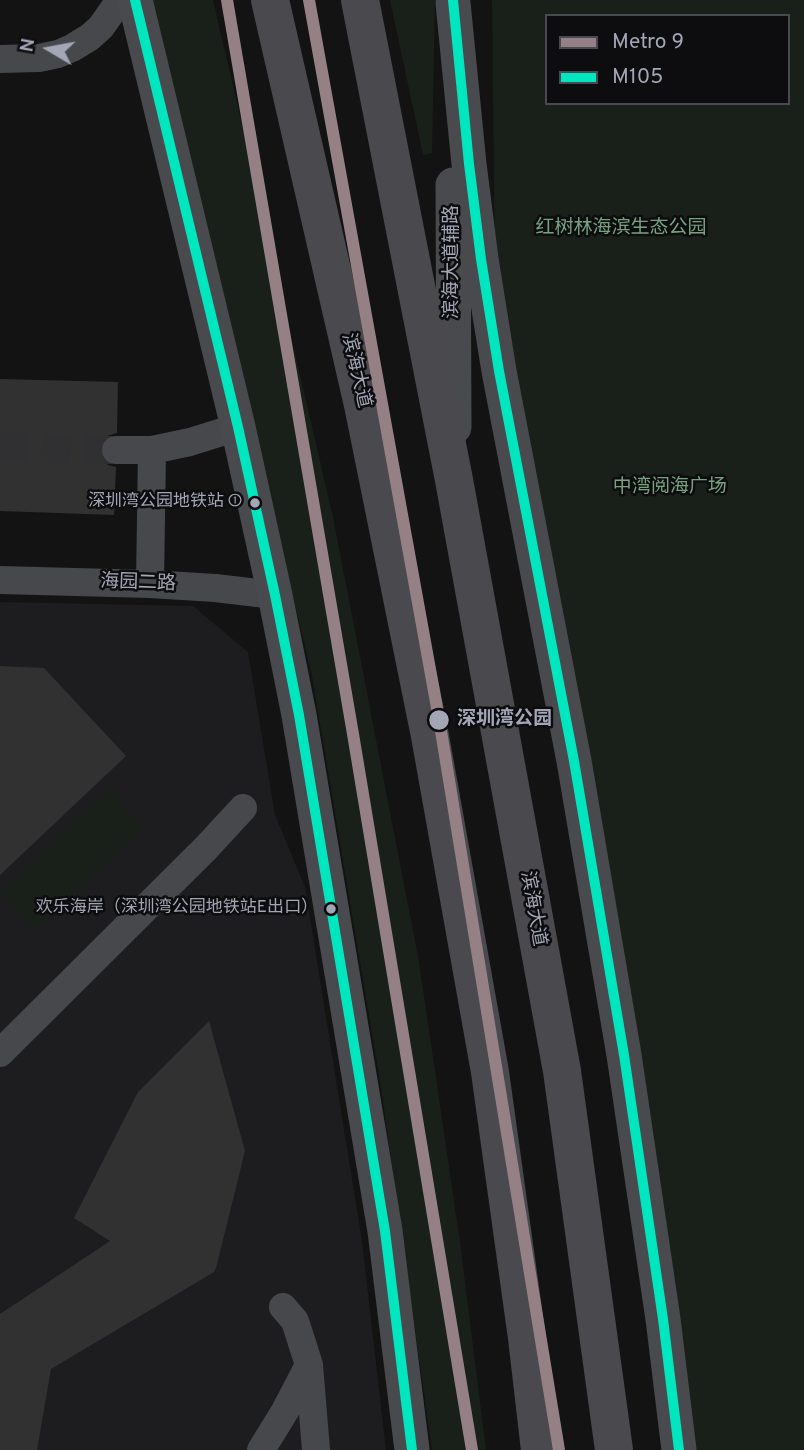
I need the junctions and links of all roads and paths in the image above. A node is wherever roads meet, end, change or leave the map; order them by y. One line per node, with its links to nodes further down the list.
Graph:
1 (120, 0): 8 (street)
2 (135, 0): 9 (main road)
3 (264, 0): 7 (highway)
4 (270, 0): 7 (highway, 滨海大道)
5 (360, 0): 12 (highway, 滨海大道)
6 (453, 1): 12 (main road, 滨海大道辅路); 25 (main road, 滨海大道辅路)
7 (283, 57): 23 (highway, 滨海大道)
8 (0, 59)
9 (237, 427): 11 (street); 15 (main road)
10 (116, 450): 11 (street)
11 (152, 450): 14 (street)
12 (454, 480): 24 (highway, 滨海大道)
13 (0, 580): 14 (street, 海园二路)
14 (150, 584): 15 (street, 海园二路)
15 (275, 596): 22 (main road)
16 (243, 808): 17 (street)
17 (0, 1053)
18 (283, 1307): 19 (street)
19 (309, 1365): 20 (street); 21 (street)
20 (261, 1450)
21 (316, 1450)
22 (411, 1450)
23 (540, 1450)
24 (614, 1450)
25 (679, 1450)

